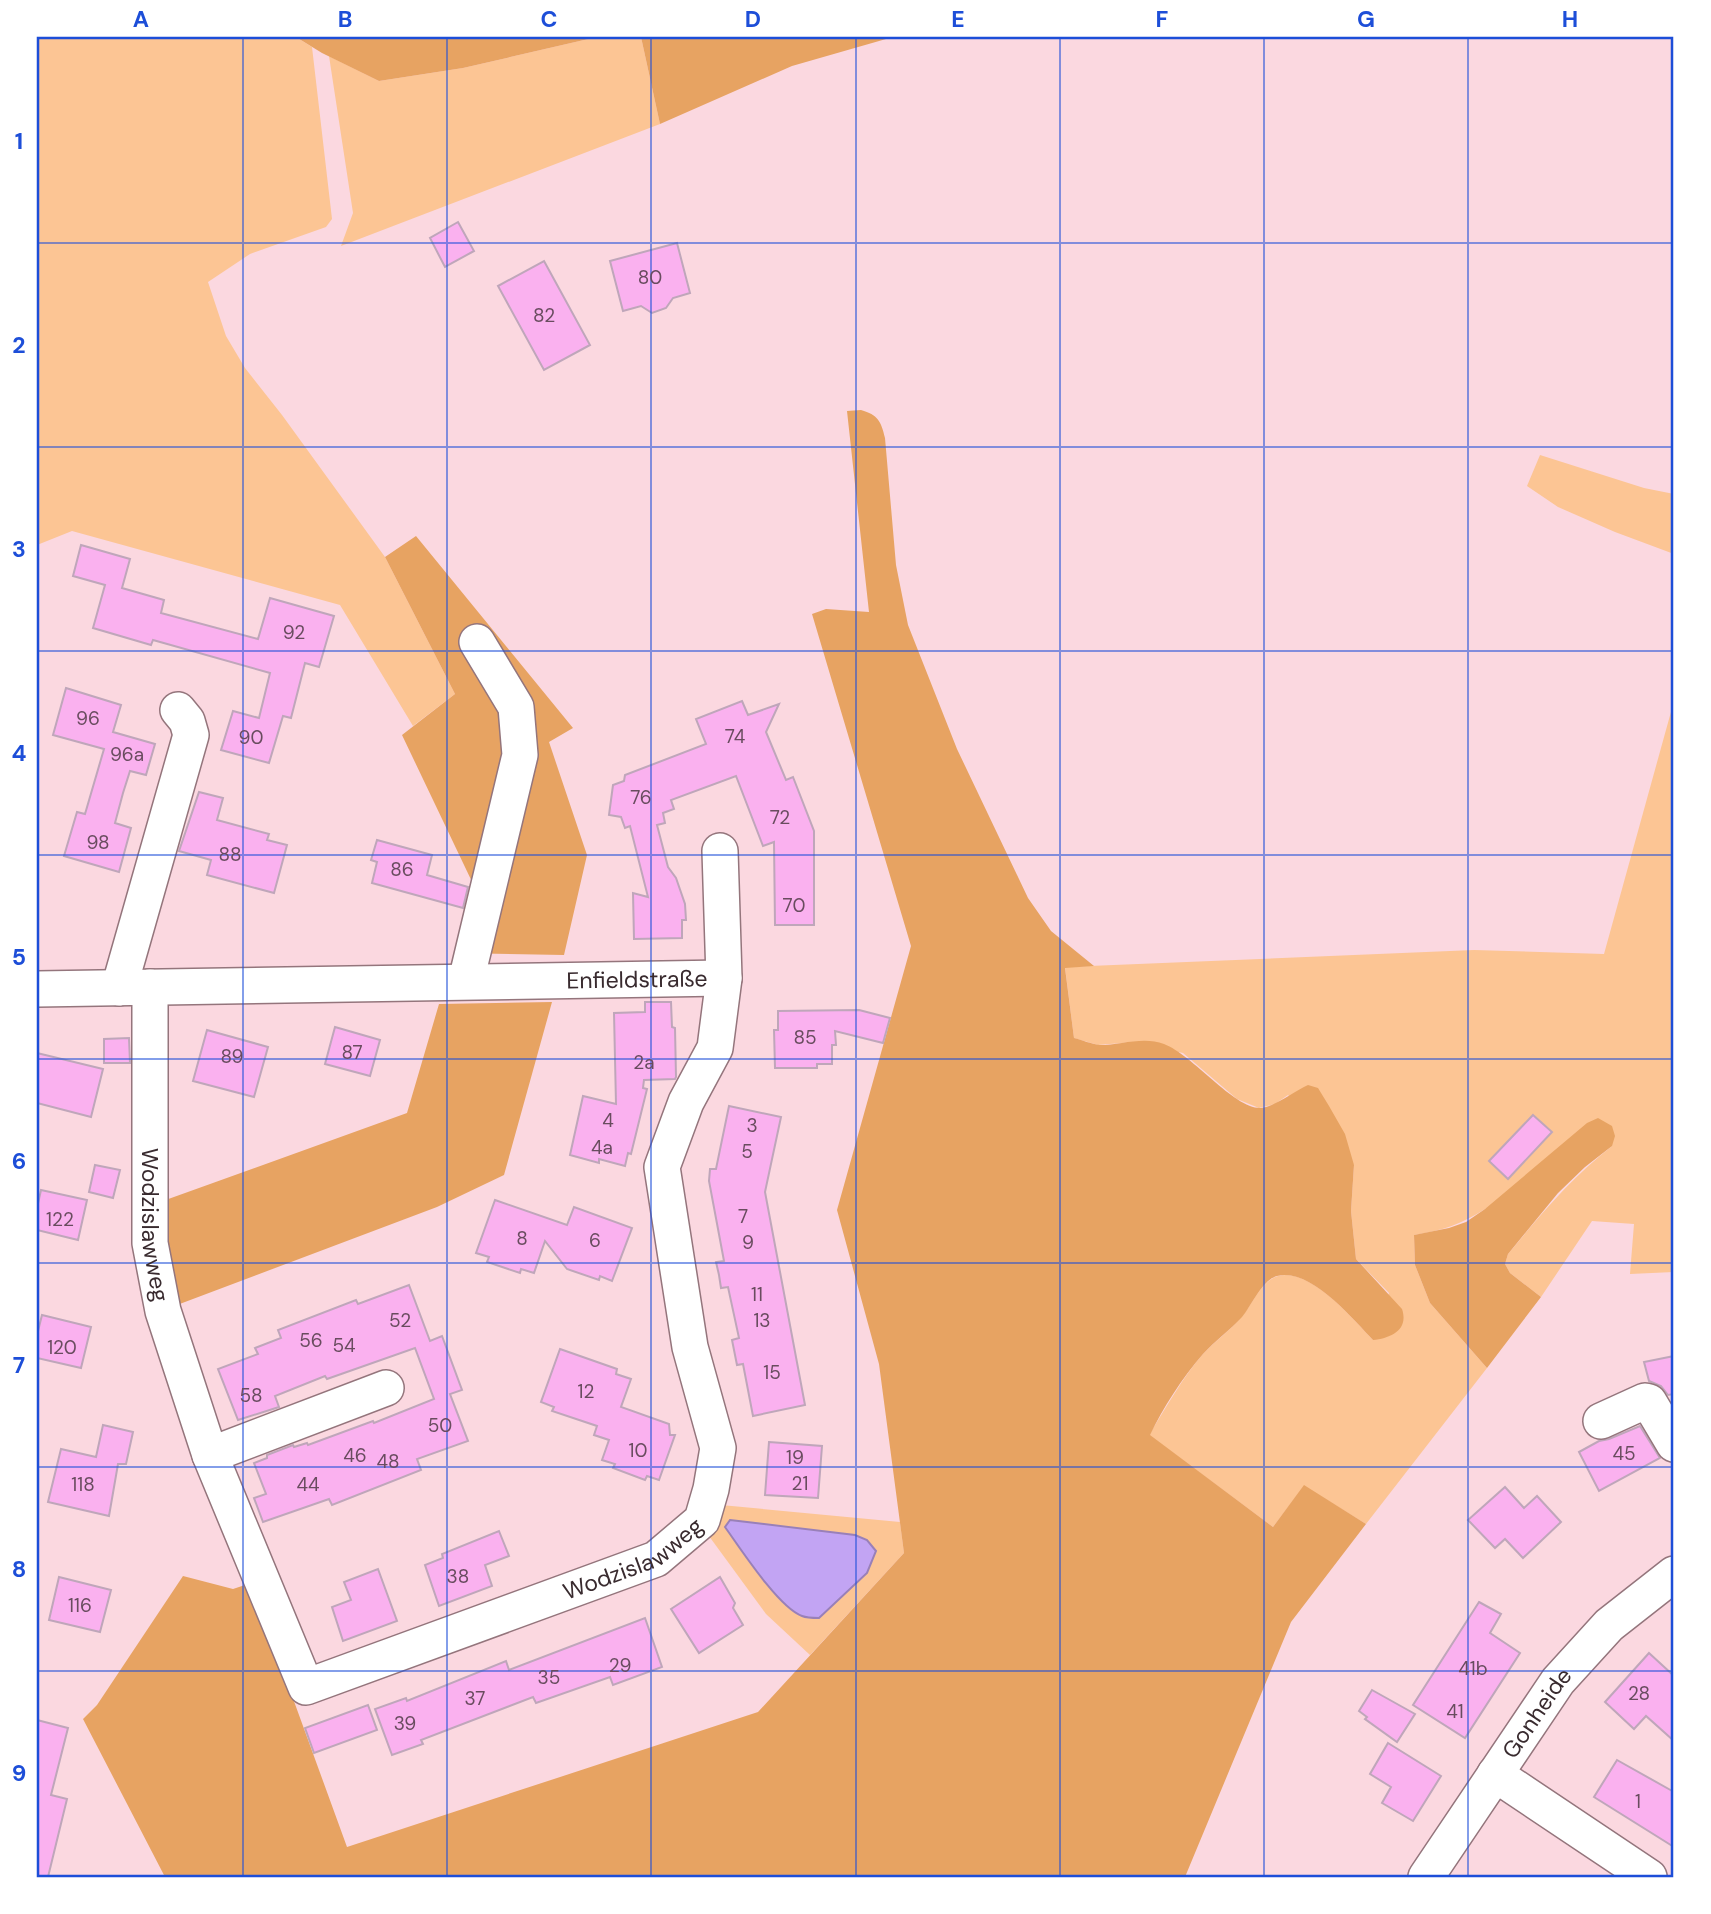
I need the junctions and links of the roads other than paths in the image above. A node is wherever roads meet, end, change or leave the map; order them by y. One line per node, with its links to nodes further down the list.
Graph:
1 (477, 642): 5 (street)
2 (178, 710): 6 (street)
3 (720, 851): 4 (street, Enfieldstraße)
4 (724, 978): 5 (street, Enfieldstraße); 11 (street, Wodzislawweg)
5 (466, 981): 6 (street, Enfieldstraße)
6 (134, 987): 7 (street, Enfieldstraße); 11 (street, Wodzislawweg)
7 (37, 989)
8 (386, 1388): 11 (street)
9 (1601, 1422): 10 (street)
10 (1674, 1444)
11 (210, 1455)
12 (1674, 1574): 13 (street, Gonheide)
13 (1502, 1764): 14 (street, Gonheide); 15 (street)
14 (1426, 1877)
15 (1649, 1877)

